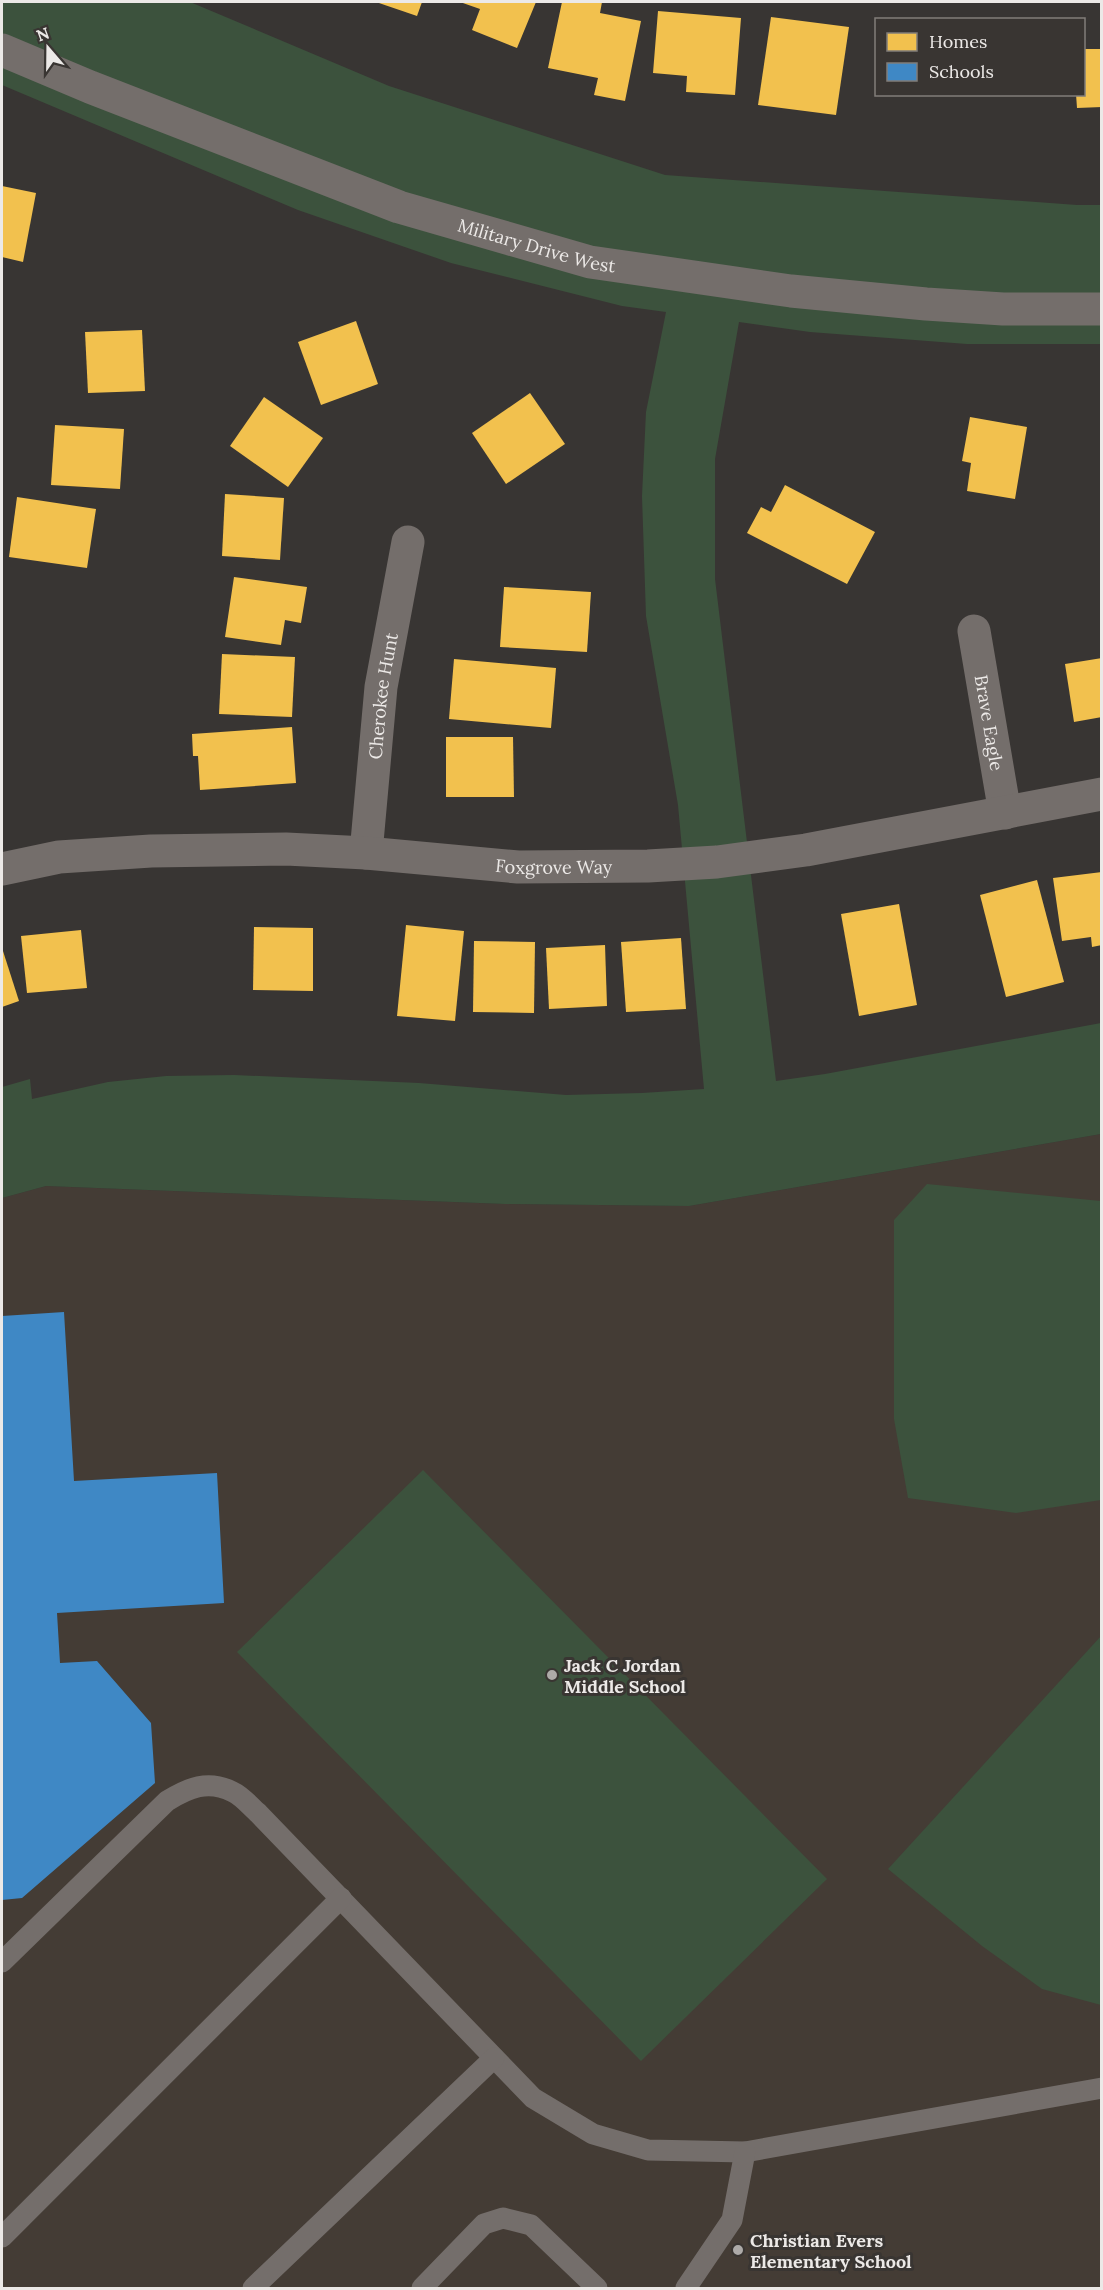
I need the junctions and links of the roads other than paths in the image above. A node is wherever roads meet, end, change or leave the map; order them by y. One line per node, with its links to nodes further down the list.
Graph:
1 (2, 50): 2 (street, Military Drive West)
2 (1101, 309)
3 (408, 542): 7 (street, Cherokee Hunt)
4 (974, 632): 6 (street, Brave Eagle)
5 (1101, 794): 6 (street, Foxgrove Way)
6 (1005, 813): 7 (street, Foxgrove Way)
7 (366, 853): 8 (street, Foxgrove Way)
8 (2, 869)
9 (341, 1898): 10 (lane); 11 (lane); 14 (lane)
10 (2, 1962)
11 (494, 2058): 13 (lane); 16 (lane)
12 (1101, 2088): 13 (lane)
13 (745, 2152): 18 (lane)
14 (2, 2237)
15 (583, 2284): 17 (lane)
16 (254, 2289)
17 (422, 2289)
18 (687, 2289)

